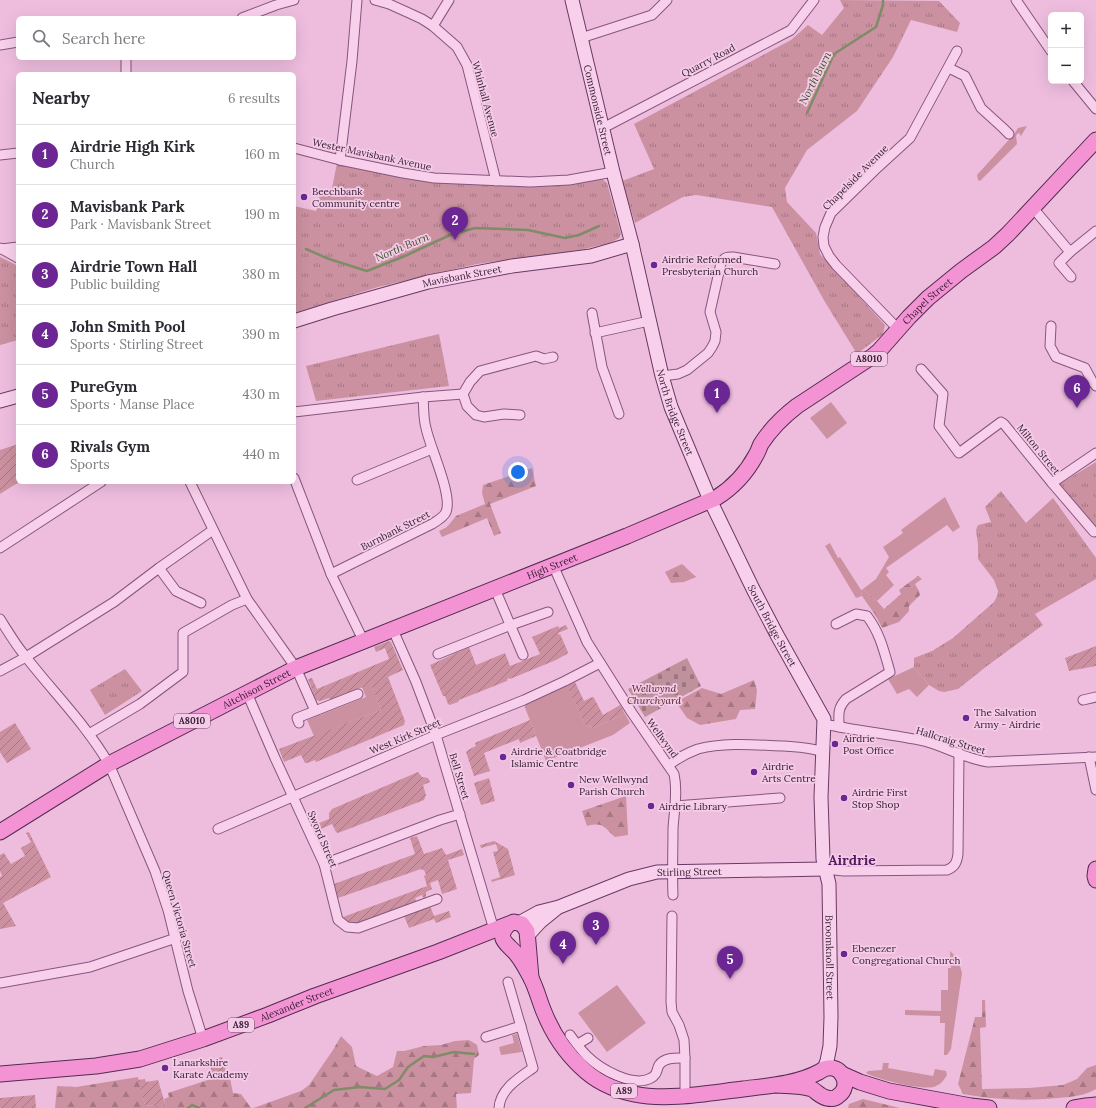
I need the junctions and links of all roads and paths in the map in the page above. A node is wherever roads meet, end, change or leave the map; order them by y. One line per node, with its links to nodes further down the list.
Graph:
1 (294, 0): 9 (street)
2 (357, 0): 27 (street)
3 (375, 0): 10 (street, Whinhall Avenue)
4 (449, 0): 10 (street)
5 (572, 0): 11 (main road, Commonside Street)
6 (667, 0): 11 (street)
7 (814, 0): 21 (street, Quarry Road)
8 (1016, 0): 14 (street)
9 (247, 16)
10 (433, 26): 29 (street, Whinhall Avenue)
11 (581, 38): 21 (main road, Commonside Street)
12 (16, 42): 13 (street)
13 (0, 45)
14 (1049, 48)
15 (957, 51): 17 (street, Chapelside Avenue)
16 (126, 60): 18 (street)
17 (949, 68): 22 (street); 44 (street, Chapelside Avenue)
18 (126, 72)
19 (1075, 84): 20 (street)
20 (1096, 110)
21 (603, 128): 28 (main road, Commonside Street)
22 (1009, 134)
23 (1094, 147): 30 (main road, Chapel Street / A8010)
24 (296, 149): 27 (street, Wester Mavisbank Avenue)
25 (16, 153): 26 (street)
26 (0, 156)
27 (340, 160): 29 (street, Wester Mavisbank Avenue)
28 (613, 172): 29 (street, Wester Mavisbank Avenue); 31 (main road, Commonside Street)
29 (496, 181)
30 (1033, 208): 36 (street); 44 (main road, Chapel Street / A8010)
31 (626, 220): 33 (main road, North Bridge Street)
32 (1096, 232): 36 (street)
33 (632, 244): 41 (main road, Mavisbank Street); 42 (main road, North Bridge Street)
34 (16, 247): 35 (street)
35 (0, 249): 37 (street)
36 (1070, 252): 39 (street)
37 (16, 257)
38 (775, 264): 48 (street)
39 (1071, 277)
40 (592, 313): 45 (street)
41 (296, 320)
42 (649, 322): 45 (street); 48 (main road, North Bridge Street)
43 (1051, 326): 49 (street)
44 (898, 329): 64 (main road, Chapel Street / A8010)
45 (595, 333): 55 (street)
46 (553, 357): 50 (street)
47 (921, 369): 61 (street, Milton Street)
48 (662, 376): 64 (main road, North Bridge Street)
49 (1096, 386)
50 (463, 394): 52 (street); 56 (street)
51 (16, 397): 53 (main road)
52 (423, 397): 54 (street); 57 (street, Burnbank Street)
53 (0, 401)
54 (296, 412)
55 (619, 414)
56 (520, 415)
57 (432, 449): 59 (street); 70 (street, Burnbank Street)
58 (1096, 453): 61 (street)
59 (357, 480)
60 (296, 483): 70 (street)
61 (1052, 483): 66 (street, Milton Street)
62 (98, 484): 67 (street)
63 (191, 484): 65 (street)
64 (710, 500): 68 (main road, High Street / A8010); 92 (main road, South Bridge Street)
65 (213, 530): 69 (street); 72 (street)
66 (1094, 532)
67 (0, 548)
68 (553, 565): 71 (main road, High Street / A8010); 83 (street, Wellwynd)
69 (159, 568): 73 (street); 82 (street)
70 (330, 574): 79 (street)
71 (495, 589): 77 (street); 78 (main road, High Street / A8010)
72 (247, 599): 84 (street); 94 (street)
73 (201, 602)
74 (548, 612): 77 (street)
75 (0, 619): 82 (street, Queen Victoria Street)
76 (836, 624): 93 (street)
77 (511, 625): 80 (street); 81 (street)
78 (393, 630): 79 (main road, Aitchison Street / A8010); 95 (street, Bell Street)
79 (364, 642): 84 (main road, Aitchison Street / A8010)
80 (438, 654)
81 (523, 655)
82 (26, 657): 85 (street); 94 (street, Queen Victoria Street)
83 (600, 663): 95 (street, West Kirk Street); 100 (street, Wellwynd)
84 (296, 668): 86 (main road, Aitchison Street / A8010); 90 (street)
85 (0, 671)
86 (247, 693): 99 (main road, Aitchison Street / A8010); 102 (street, Sword Street)
87 (358, 694): 90 (street)
88 (1096, 697): 89 (street)
89 (1082, 700)
90 (315, 711): 91 (street)
91 (299, 723)
92 (824, 724): 93 (street, Hallcraig Street); 96 (main road, South Bridge Street)
93 (839, 727): 97 (street, Hallcraig Street)
94 (89, 734): 99 (street, Queen Victoria Street)
95 (436, 735): 102 (street, West Kirk Street); 105 (street, Bell Street)
96 (823, 752): 100 (street); 109 (main road, Broomknoll Street)
97 (959, 753): 98 (street, Hallcraig Street); 109 (street)
98 (1092, 757): 101 (street)
99 (108, 764): 107 (main road, Aitchison Street / A8010); 119 (street, Queen Victoria Street)
100 (669, 765): 104 (street, Wellwynd)
101 (1096, 790)
102 (292, 797): 106 (street, West Kirk Street); 108 (street, Sword Street)
103 (780, 798): 104 (street)
104 (675, 806): 111 (street, Wellwynd)
105 (460, 814): 108 (street); 117 (street, Bell Street)
106 (218, 829)
107 (0, 832)
108 (324, 864): 114 (street, Sword Street)
109 (826, 869): 111 (main road, Stirling Street); 132 (main road, Broomknoll Street)
110 (1096, 869): 112 (main road)
111 (672, 872): 113 (street, Wellwynd); 115 (main road, Stirling Street)
112 (1096, 880)
113 (673, 895)
114 (437, 899)
115 (559, 907): 117 (main road, Stirling Street); 118 (main road, Stirling Street)
116 (672, 916): 131 (street)
117 (509, 925): 118 (main road); 120 (main road, Alexander Street / A89); 121 (main road)
118 (528, 937): 121 (main road); 122 (main road, A89)
119 (176, 938): 123 (street); 129 (street, Queen Victoria Street)
120 (472, 939): 121 (main road, Alexander Street / A89); 129 (main road, Alexander Street / A89)
121 (509, 946): 122 (main road, A89)
122 (531, 978): 136 (main road, A89)
123 (0, 982)
124 (508, 982): 125 (street)
125 (521, 1026): 127 (street); 138 (street)
126 (570, 1035): 130 (street)
127 (486, 1038)
128 (588, 1038): 130 (street)
129 (203, 1039): 133 (main road, Alexander Street / A89)
130 (578, 1044): 131 (street)
131 (685, 1058): 136 (street)
132 (831, 1071): 134 (main road, A89); 135 (main road, A89); 137 (main road); 137 (main road)
133 (0, 1074)
134 (776, 1085): 136 (main road, A89); 137 (main road, A89)
135 (881, 1089): 137 (main road, A89); 139 (main road, A89)
136 (684, 1096)
137 (829, 1099)
138 (499, 1108)
139 (989, 1108)

